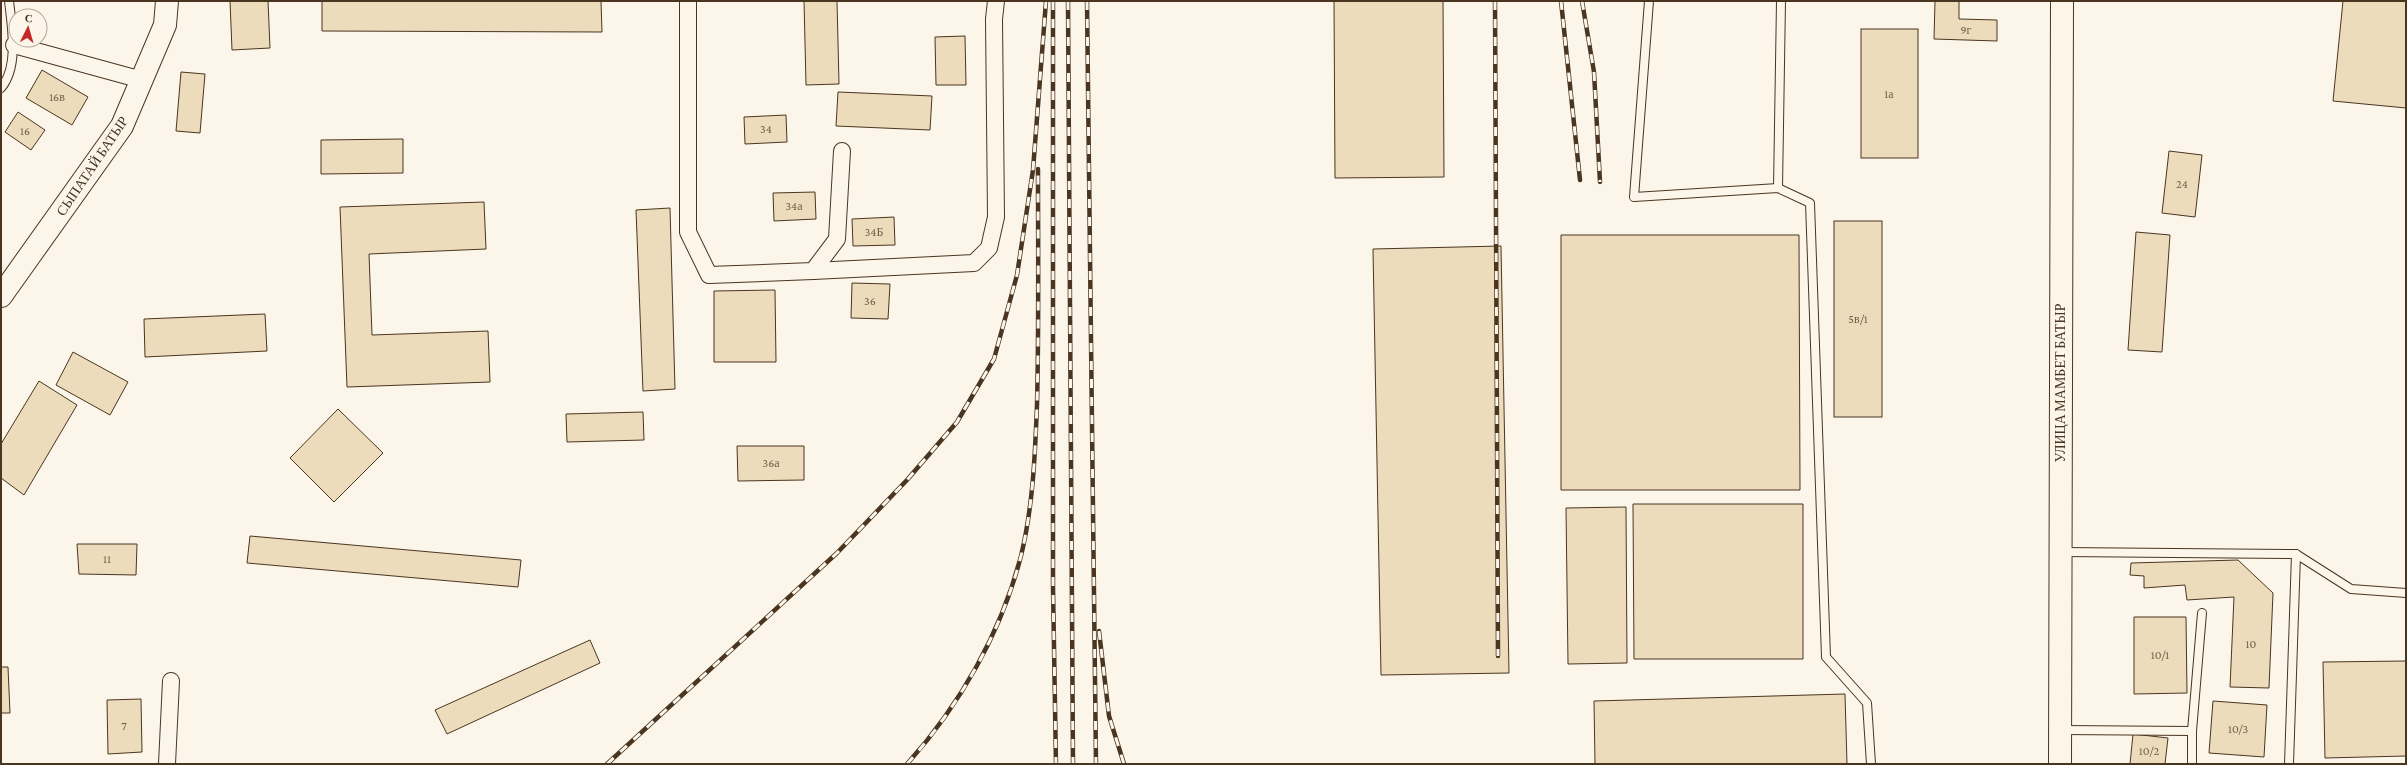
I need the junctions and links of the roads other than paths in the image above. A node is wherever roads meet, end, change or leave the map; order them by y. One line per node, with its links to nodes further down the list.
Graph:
1 (167, 1): 9 (main road, СЫПАТАЙ БАТЫР)
2 (688, 1): 13 (street)
3 (996, 1): 13 (street)
4 (1649, 1): 12 (lane)
5 (1781, 1): 12 (lane)
6 (2062, 1): 15 (main road, УЛИЦА МАМБЕТ БАТЫР)
7 (13, 48): 10 (lane)
8 (25, 48): 9 (street)
9 (142, 80): 14 (main road, СЫПАТАЙ БАТЫР)
10 (1, 88)
11 (842, 151): 13 (street)
12 (1778, 188): 23 (lane)
13 (813, 271)
14 (1, 296)
15 (2059, 552): 16 (lane); 20 (main road, УЛИЦА МАМБЕТ БАТЫР)
16 (2296, 554): 17 (lane); 26 (lane)
17 (2406, 593)
18 (2202, 613): 21 (lane)
19 (171, 682): 22 (street)
20 (2058, 730): 21 (lane); 24 (main road, УЛИЦА МАМБЕТ БАТЫР)
21 (2192, 731): 25 (lane)
22 (167, 764)
23 (1871, 764)
24 (2060, 764)
25 (2192, 764)
26 (2289, 764)

